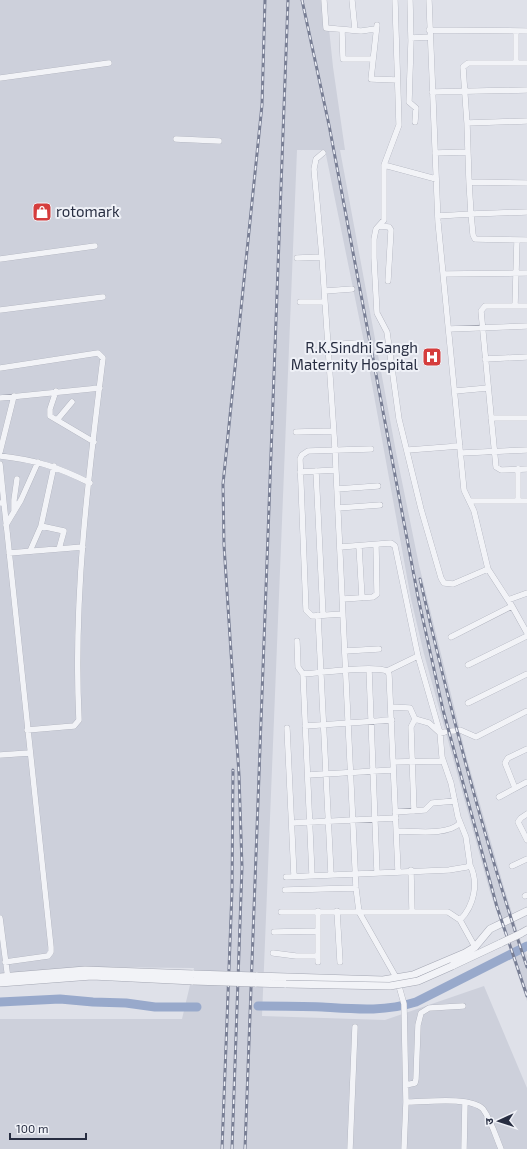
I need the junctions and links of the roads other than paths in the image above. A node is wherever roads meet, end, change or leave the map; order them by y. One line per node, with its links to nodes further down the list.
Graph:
1 (324, 0): 6 (street)
2 (352, 0): 7 (street)
3 (395, 0): 18 (street)
4 (410, 0): 11 (street)
5 (429, 0): 8 (street)
6 (342, 30): 7 (street); 13 (street)
7 (355, 30): 13 (street)
8 (429, 30): 9 (street); 12 (street)
9 (516, 31): 10 (street); 15 (street)
10 (527, 31)
11 (411, 38): 12 (street); 23 (street)
12 (430, 38): 21 (street)
13 (373, 59): 18 (street)
14 (110, 63): 17 (street)
15 (516, 63): 16 (street); 19 (street)
16 (527, 63)
17 (0, 78)
18 (397, 80): 30 (street)
19 (465, 90): 20 (street); 21 (street); 24 (street)
20 (527, 90)
21 (432, 92): 29 (street)
22 (527, 121): 24 (street)
23 (416, 122)
24 (467, 123): 27 (street)
25 (176, 138): 26 (street)
26 (219, 140)
27 (468, 152): 29 (street); 32 (street)
28 (323, 153): 41 (street)
29 (435, 153): 31 (street)
30 (384, 165): 31 (street); 37 (street)
31 (436, 179): 36 (street)
32 (469, 182): 33 (street); 35 (street)
33 (527, 183)
34 (527, 212): 35 (street)
35 (471, 214): 36 (street); 38 (street)
36 (438, 216): 46 (street)
37 (380, 226): 47 (street); 80 (street)
38 (517, 240): 39 (street); 44 (street)
39 (527, 240)
40 (95, 246): 43 (street)
41 (322, 257): 42 (street); 49 (street)
42 (297, 258)
43 (0, 259)
44 (517, 273): 45 (street); 46 (street); 53 (street)
45 (527, 273)
46 (444, 274): 58 (street)
47 (388, 281)
48 (352, 289): 49 (street)
49 (325, 291): 52 (street)
50 (103, 297): 55 (street)
51 (300, 302): 52 (street)
52 (325, 302): 60 (street)
53 (515, 306): 54 (street); 57 (street)
54 (527, 306)
55 (0, 310)
56 (527, 326): 57 (street)
57 (482, 327): 58 (street); 62 (street)
58 (449, 329): 67 (street)
59 (356, 343): 60 (street)
60 (328, 345): 74 (street)
61 (527, 357): 62 (street)
62 (486, 358): 65 (street)
63 (0, 368): 64 (street)
64 (100, 388): 66 (street); 76 (street)
65 (488, 388): 67 (street); 71 (street)
66 (56, 391): 68 (street); 73 (street)
67 (454, 391): 77 (street)
68 (14, 396): 69 (street); 83 (street)
69 (0, 398)
70 (72, 402): 73 (street)
71 (491, 418): 72 (street); 82 (street)
72 (527, 418)
73 (57, 420): 76 (street)
74 (333, 431): 75 (street); 78 (street)
75 (296, 432)
76 (94, 442): 95 (street)
77 (460, 446): 80 (street); 84 (street)
78 (334, 449): 79 (street); 91 (street); 93 (street)
79 (371, 449)
80 (408, 450): 114 (street)
81 (527, 450): 82 (street)
82 (494, 451): 84 (street); 89 (street)
83 (0, 452)
84 (461, 453): 98 (street)
85 (0, 456): 86 (street)
86 (38, 462): 88 (street); 104 (street)
87 (0, 464): 101 (street)
88 (54, 466): 95 (street); 106 (street)
89 (518, 469): 90 (street); 99 (street)
90 (527, 469)
91 (336, 470): 92 (street); 97 (street)
92 (316, 471): 93 (street); 121 (street)
93 (300, 472): 121 (street)
94 (17, 479): 104 (street)
95 (90, 483): 109 (street)
96 (378, 486): 97 (street)
97 (337, 489): 103 (street)
98 (470, 501): 99 (street); 114 (street)
99 (518, 501): 100 (street)
100 (527, 501)
101 (2, 503): 105 (street)
102 (380, 505): 103 (street)
103 (338, 508): 110 (street)
104 (14, 512): 105 (street)
105 (6, 525): 113 (street)
106 (41, 526): 111 (street); 112 (street)
107 (376, 545): 108 (street); 116 (street); 127 (street)
108 (359, 546): 110 (street); 116 (street)
109 (83, 547): 111 (street); 145 (street)
110 (340, 547): 117 (street)
111 (59, 548): 112 (street)
112 (30, 551): 113 (street)
113 (9, 553): 145 (street)
114 (488, 569): 118 (street)
115 (527, 593): 118 (street)
116 (362, 598): 117 (street)
117 (343, 599): 120 (street)
118 (508, 600): 119 (street)
119 (512, 606): 122 (street); 123 (street)
120 (343, 614): 121 (street); 126 (street)
121 (321, 615): 132 (street)
122 (527, 634): 128 (street)
123 (451, 637)
124 (297, 641): 133 (street)
125 (379, 649): 126 (street)
126 (345, 651): 130 (street)
127 (418, 656): 131 (street); 147 (street)
128 (468, 665)
129 (369, 669): 130 (street); 131 (street); 140 (street)
130 (346, 671): 132 (street); 141 (street)
131 (387, 671): 136 (street)
132 (322, 673): 133 (street); 142 (street)
133 (303, 674): 143 (street)
134 (527, 674): 135 (street)
135 (468, 703)
136 (391, 707): 138 (street); 139 (street)
137 (527, 711): 146 (street)
138 (415, 719): 147 (street); 153 (street)
139 (392, 720): 140 (street); 152 (street)
140 (371, 721): 141 (street); 155 (street)
141 (349, 722): 142 (street); 156 (street)
142 (324, 724): 143 (street); 157 (street)
143 (305, 726): 158 (street)
144 (287, 728): 171 (street)
145 (27, 730): 149 (street)
146 (460, 730)
147 (443, 732): 151 (street)
148 (527, 749): 160 (street)
149 (29, 753): 150 (street); 201 (street)
150 (0, 755)
151 (444, 761): 153 (street); 162 (street)
152 (393, 762): 153 (street); 154 (street)
153 (412, 762): 163 (street)
154 (393, 770): 155 (street); 164 (street)
155 (372, 771): 156 (street); 167 (street)
156 (351, 772): 157 (street); 168 (street)
157 (326, 774): 158 (street); 169 (street)
158 (308, 775): 170 (street)
159 (527, 782): 160 (street)
160 (515, 788): 161 (street)
161 (499, 797)
162 (455, 801): 163 (street); 172 (street)
163 (414, 811): 164 (street)
164 (395, 812): 166 (street)
165 (527, 814): 174 (street)
166 (396, 818): 167 (street); 173 (street)
167 (375, 819): 168 (street); 180 (street)
168 (353, 820): 169 (street); 181 (street)
169 (330, 821): 170 (street); 182 (street)
170 (310, 822): 171 (street); 183 (street)
171 (292, 823): 184 (street)
172 (460, 823): 173 (street); 176 (street)
173 (397, 831): 179 (street)
174 (527, 840)
175 (527, 859): 177 (street)
176 (470, 865): 178 (street); 195 (street)
177 (512, 866)
178 (411, 870): 179 (street); 193 (street)
179 (398, 871): 180 (street)
180 (376, 872): 181 (street)
181 (355, 873): 182 (street); 186 (street)
182 (331, 874): 183 (street)
183 (312, 875): 184 (street)
184 (294, 876): 185 (street)
185 (286, 877)
186 (356, 888): 187 (street); 192 (street)
187 (286, 890)
188 (318, 911): 189 (street); 191 (street); 197 (street)
189 (337, 911): 192 (street); 202 (street)
190 (527, 911): 199 (street)
191 (281, 912)
192 (360, 912): 193 (street); 205 (street)
193 (412, 912): 195 (street)
194 (0, 918): 201 (street)
195 (460, 920): 199 (street)
196 (527, 930): 204 (street, bridge)
197 (318, 931): 198 (street); 200 (street)
198 (274, 932)
199 (475, 947): 205 (street)
200 (274, 953)
201 (6, 962): 203 (street)
202 (340, 962)
203 (5, 979): 204 (street, bridge); 206 (street)
204 (256, 979): 205 (street)
205 (397, 979): 209 (street)
206 (0, 983)
207 (464, 1006): 209 (street)
208 (355, 1027): 212 (street)
209 (406, 1085): 210 (street)
210 (406, 1102): 211 (street); 213 (street)
211 (465, 1102): 214 (street); 215 (street)
212 (350, 1149)
213 (404, 1149)
214 (464, 1149)
215 (501, 1149)

